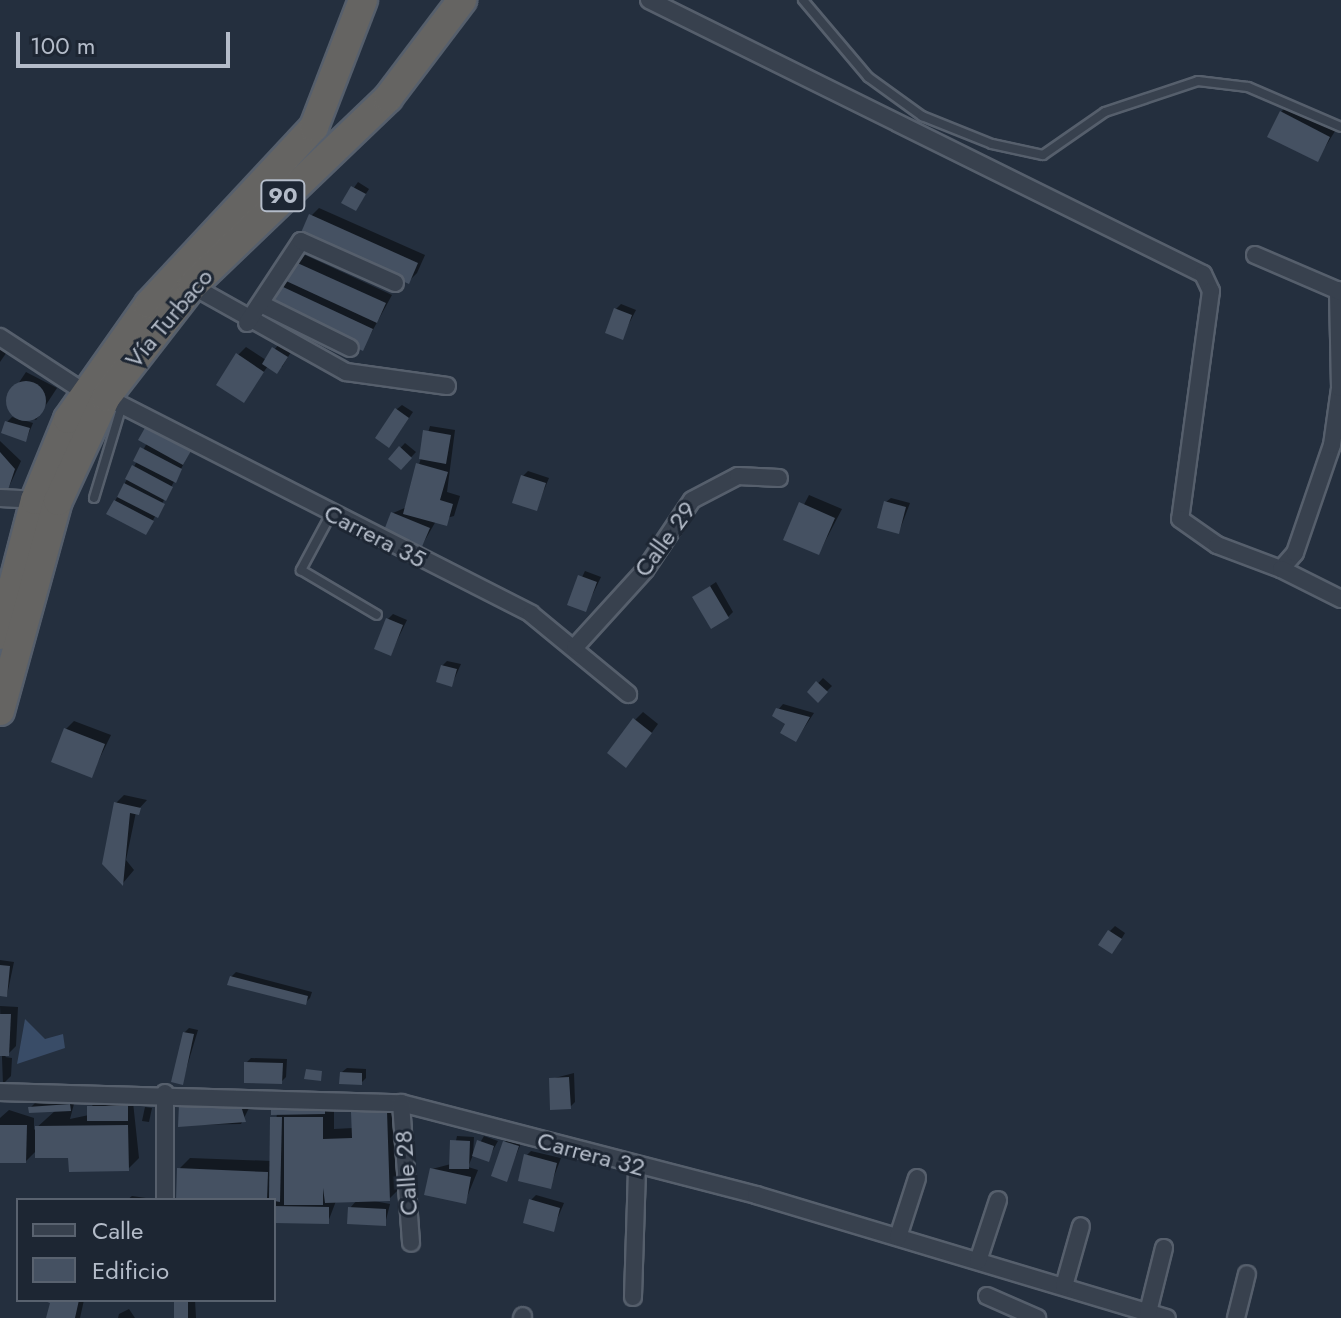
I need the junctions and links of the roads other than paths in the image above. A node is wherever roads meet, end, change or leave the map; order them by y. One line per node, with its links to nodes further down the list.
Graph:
1 (363, 0): 15 (highway, Vía Turbaco / 90)
2 (462, 0): 8 (highway, Vía Turbaco / 90)
3 (649, 0): 21 (street)
4 (803, 0): 5 (lane)
5 (1341, 127)
6 (1255, 255): 9 (street)
7 (395, 283): 10 (street)
8 (192, 286): 11 (street); 15 (highway, Vía Turbaco / 90)
9 (1340, 291): 21 (street)
10 (261, 304): 11 (street); 13 (street)
11 (247, 323): 14 (street)
12 (0, 337): 15 (street, Carrera 35)
13 (350, 348)
14 (447, 386)
15 (104, 398): 18 (lane); 19 (highway, Vía Turbaco / 90); 20 (street, Carrera 35); 27 (highway, Vía Turbaco / 90)
16 (779, 478): 25 (street, Calle 29)
17 (0, 498): 19 (street)
18 (94, 498)
19 (35, 500): 24 (highway, Vía Turbaco / 90)
20 (331, 514): 23 (lane); 25 (street, Carrera 35)
21 (1281, 569): 22 (street)
22 (1341, 599)
23 (377, 615)
24 (0, 635)
25 (575, 647): 26 (street, Carrera 35)
26 (628, 694)
27 (0, 711)
28 (0, 1092): 29 (street, Carrera 32)
29 (165, 1093): 30 (street, Carrera 32); 33 (street)
30 (401, 1103): 31 (street, Carrera 32); 37 (street, Calle 28)
31 (637, 1167): 36 (street, Carrera 32); 43 (street)
32 (917, 1178): 36 (street)
33 (165, 1198)
34 (998, 1200): 39 (street)
35 (1081, 1226): 41 (street)
36 (898, 1237): 39 (street, Carrera 32)
37 (411, 1243)
38 (1164, 1248): 44 (street)
39 (978, 1261): 41 (street, Carrera 32)
40 (1247, 1274): 47 (street)
41 (1064, 1286): 44 (street, Carrera 32)
42 (987, 1296): 45 (street)
43 (633, 1297)
44 (1148, 1312): 46 (street, Carrera 32)
45 (1037, 1318)
46 (1167, 1318)
47 (1236, 1318)

